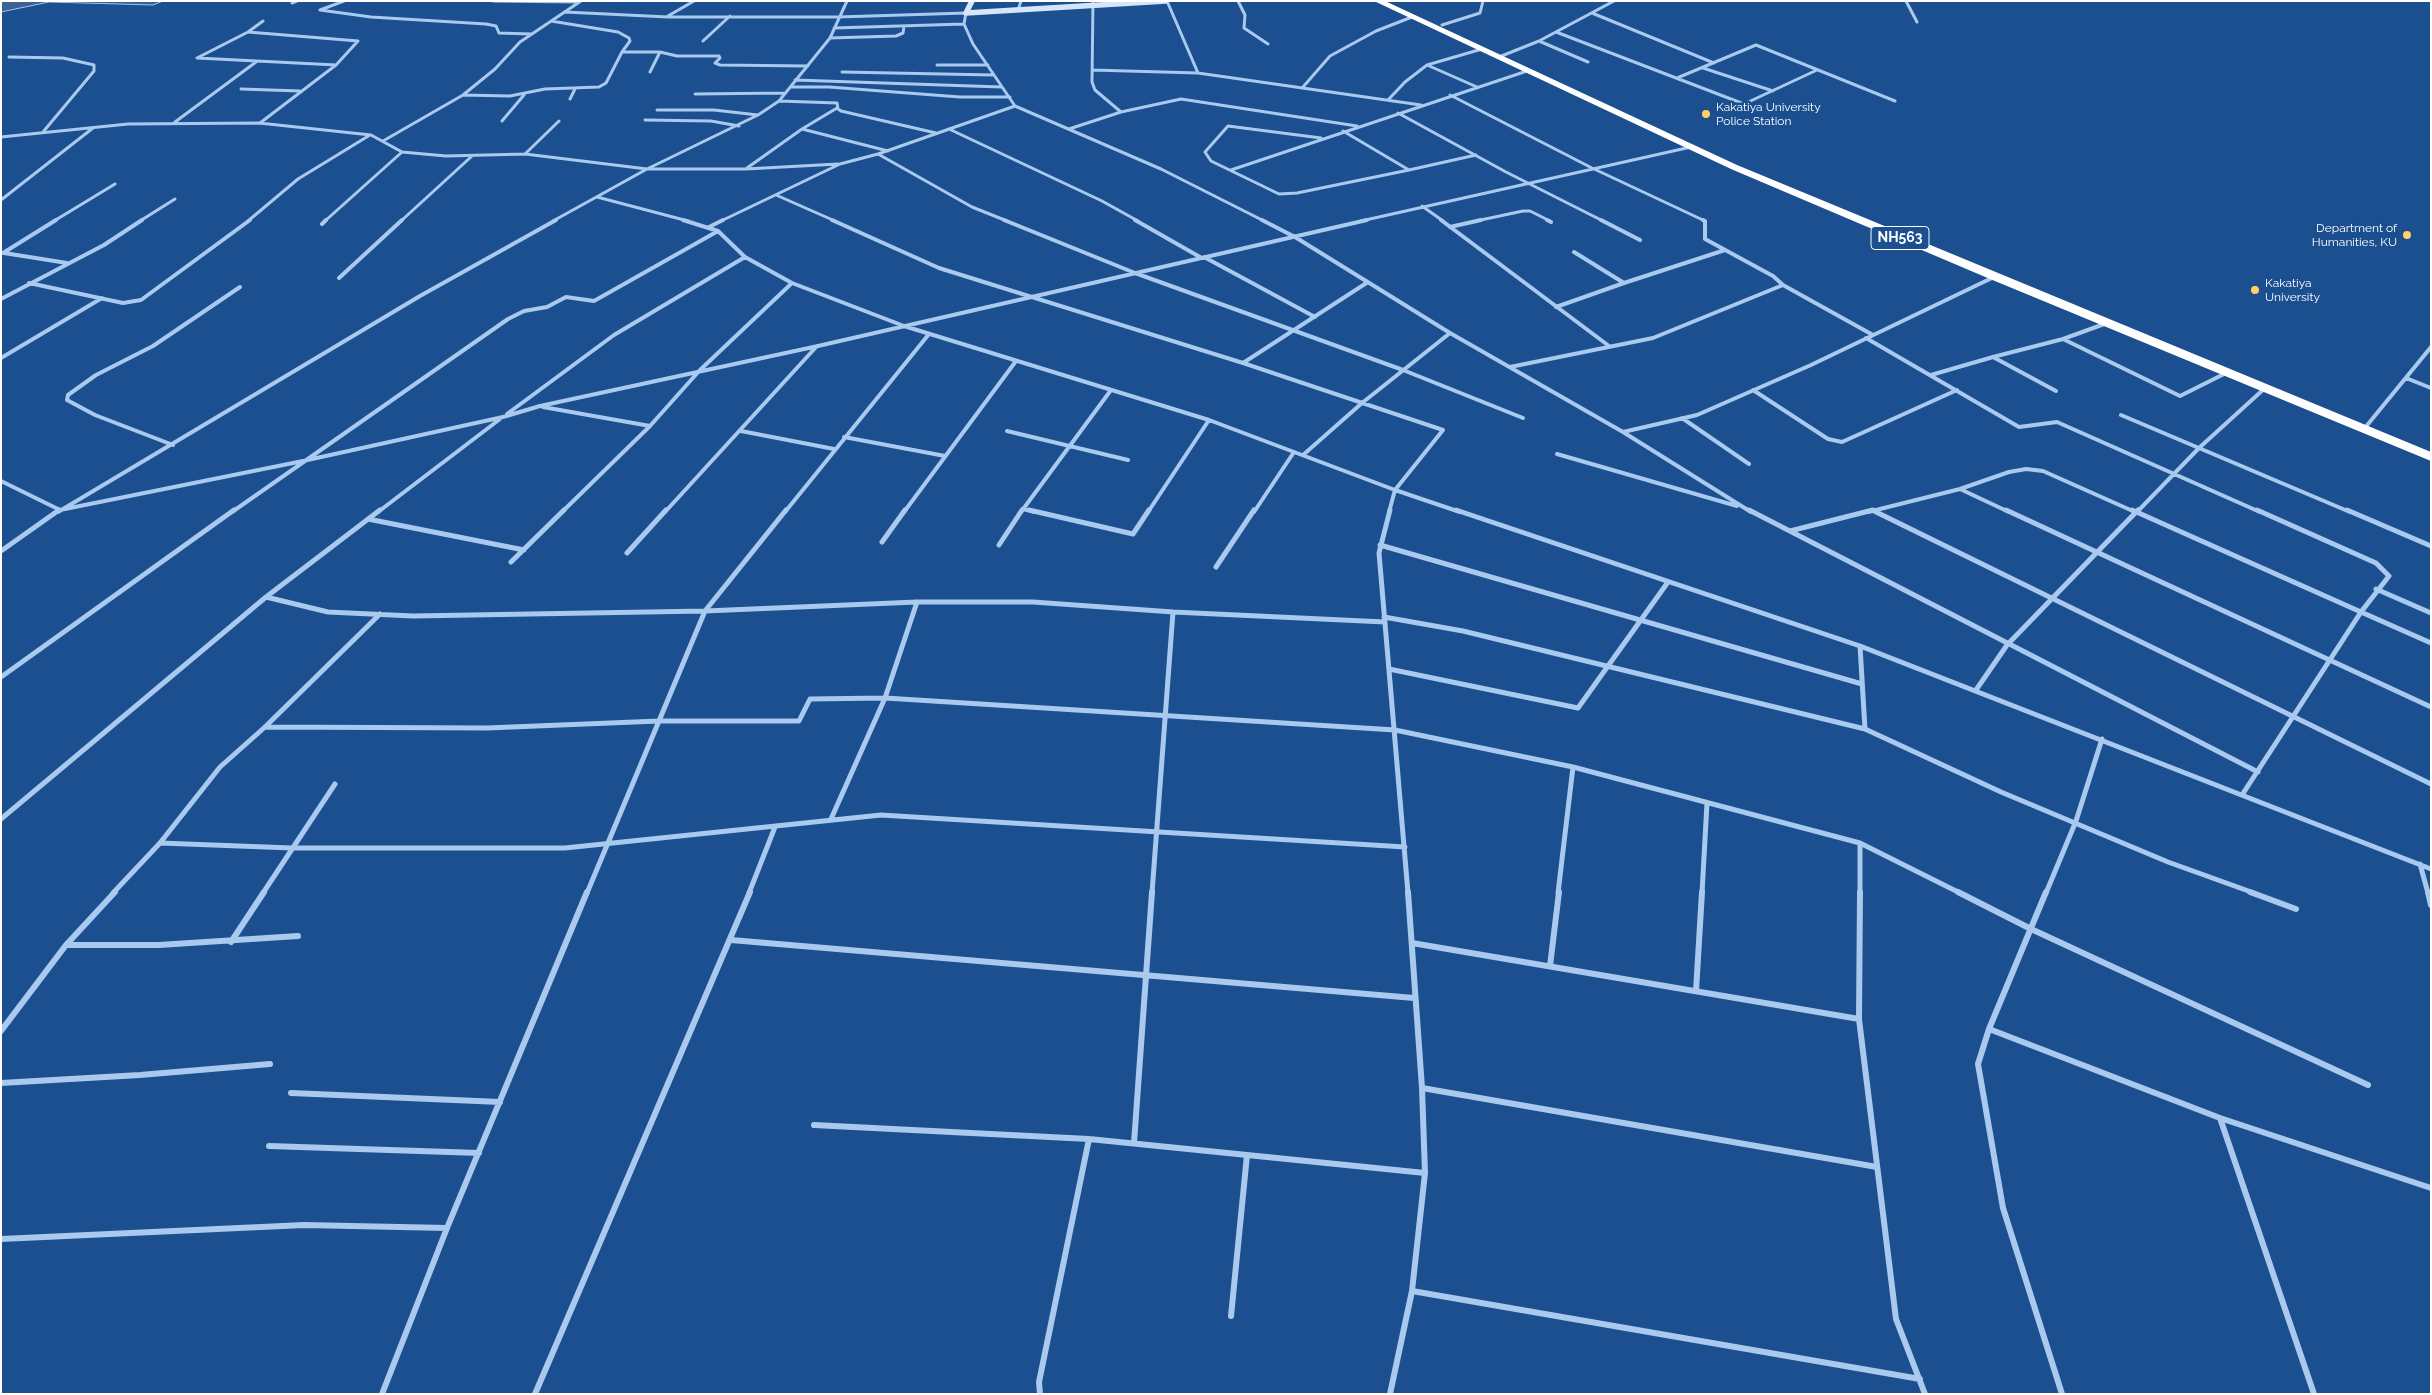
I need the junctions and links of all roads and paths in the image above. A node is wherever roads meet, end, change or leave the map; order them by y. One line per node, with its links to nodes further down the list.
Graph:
1 (297, 1): 16 (street)
2 (344, 1): 35 (street)
3 (493, 1): 15 (street)
4 (694, 1): 24 (street)
5 (847, 1): 23 (street)
6 (972, 1): 20 (street)
7 (1021, 1): 18 (street)
8 (1167, 1): 17 (street); 59 (street)
9 (1238, 1): 39 (street)
10 (1378, 1): 25 (highway, NH563)
11 (1389, 1): 30 (highway, NH563)
12 (1483, 1): 30 (street)
13 (1614, 1): 21 (street)
14 (1906, 1): 28 (street)
15 (580, 2): 19 (street)
16 (292, 3)
17 (1093, 3): 18 (street); 54 (street)
18 (1018, 10): 20 (street)
19 (565, 12): 24 (street); 27 (street)
20 (966, 13): 23 (street); 29 (street)
21 (1592, 13): 34 (street); 47 (street)
22 (730, 16): 23 (street); 24 (street); 37 (street)
23 (838, 16): 32 (street)
24 (668, 17)
25 (1412, 17): 40 (highway, NH563); 65 (street)
26 (263, 21): 33 (street)
27 (551, 21): 35 (street); 41 (street)
28 (1917, 22)
29 (964, 24): 31 (street); 49 (street)
30 (1442, 25): 43 (highway, NH563)
31 (904, 26): 32 (street); 36 (street)
32 (834, 28): 36 (street)
33 (248, 32): 45 (street); 48 (street)
34 (1556, 32): 38 (street); 61 (street)
35 (531, 34): 73 (street)
36 (830, 38): 51 (street)
37 (703, 41)
38 (1539, 41): 43 (street); 46 (street)
39 (1268, 44)
40 (1482, 49): 43 (highway, NH563); 50 (street)
41 (622, 52): 42 (street); 67 (street)
42 (660, 52): 51 (street); 57 (street)
43 (1503, 56): 56 (highway, NH563); 188 (highway, NH563)
44 (9, 57): 100 (street)
45 (256, 62): 48 (street); 91 (street)
46 (1588, 62)
47 (1714, 63): 53 (street); 55 (street)
48 (336, 65): 69 (street)
49 (988, 65): 52 (street); 60 (street)
50 (1427, 65): 66 (street); 78 (street)
51 (808, 66): 62 (street)
52 (938, 66)
53 (1702, 68): 61 (street); 70 (street)
54 (1092, 70): 59 (street); 85 (street)
55 (1818, 70): 70 (street); 80 (street)
56 (1527, 71): 66 (street); 106 (highway, NH563)
57 (650, 72)
58 (842, 72): 60 (street)
59 (1198, 73): 65 (street)
60 (993, 76): 64 (street)
61 (1676, 78): 70 (street)
62 (795, 80): 63 (street); 64 (street)
63 (790, 87): 71 (street); 76 (street)
64 (1001, 87): 76 (street)
65 (1303, 87): 78 (street)
66 (1477, 87): 75 (street)
67 (575, 89): 74 (street); 77 (street)
68 (241, 90): 69 (street)
69 (300, 91): 92 (street)
70 (1773, 91)
71 (785, 93): 72 (street); 79 (street)
72 (696, 94)
73 (463, 95): 74 (street); 105 (street)
74 (524, 95): 89 (street)
75 (1450, 95): 81 (street); 114 (street)
76 (1010, 97): 82 (street)
77 (570, 99)
78 (1388, 100): 81 (street)
79 (779, 101): 83 (street); 87 (street)
80 (1895, 102)
81 (1421, 105): 86 (street)
82 (1015, 106): 97 (street); 98 (street)
83 (837, 108): 96 (street); 101 (street)
84 (657, 110): 87 (street)
85 (1121, 112): 94 (street); 98 (street)
86 (1398, 112): 94 (street); 111 (street)
87 (758, 115): 93 (street)
88 (646, 120): 93 (street)
89 (502, 121)
90 (559, 121): 109 (street)
91 (174, 122): 92 (street); 95 (street)
92 (259, 123): 102 (street)
93 (739, 126): 115 (street)
94 (1358, 126): 99 (street)
95 (94, 128): 100 (street); 124 (street)
96 (802, 129): 107 (street); 116 (street)
97 (949, 129): 101 (street); 137 (street)
98 (1069, 129): 131 (street)
99 (1344, 131): 104 (street); 118 (street)
100 (42, 133): 103 (street)
101 (936, 134): 107 (street)
102 (371, 135): 105 (street); 149 (street)
103 (1, 137)
104 (1321, 138): 117 (street); 117 (street)
105 (383, 141): 108 (street)
106 (1691, 147): 114 (street); 140 (highway, NH563)
107 (888, 151): 110 (street)
108 (402, 152): 112 (street); 127 (street)
109 (526, 154): 112 (street); 115 (street)
110 (878, 154): 113 (street); 139 (street)
111 (1476, 155): 118 (street); 119 (street)
112 (473, 156): 141 (street)
113 (840, 164): 116 (street); 121 (street)
114 (1592, 168): 119 (street); 133 (street)
115 (647, 169): 116 (street); 122 (street)
116 (746, 169)
117 (1230, 170): 118 (street)
118 (1409, 170)
119 (1531, 183): 125 (street); 132 (street)
120 (115, 184): 135 (street)
121 (776, 196): 128 (street); 148 (street)
122 (597, 197): 128 (street); 193 (street)
123 (175, 199): 138 (street)
124 (1, 200)
125 (1422, 206): 129 (street); 131 (street)
126 (1551, 222): 129 (street)
127 (322, 224)
128 (709, 227): 130 (street)
129 (1450, 227): 151 (street)
130 (718, 230): 136 (street); 204 (street)
131 (1294, 237): 137 (street); 142 (street)
132 (1640, 240)
133 (1724, 250): 145 (street); 146 (street)
134 (1574, 252): 145 (street)
135 (2, 253): 138 (street)
136 (745, 257): 144 (street); 183 (street)
137 (1202, 257): 139 (street); 152 (street)
138 (68, 263): 143 (street)
139 (1135, 273): 148 (street); 155 (street)
140 (1994, 277): 153 (highway, NH563); 158 (street)
141 (339, 278)
142 (1368, 282): 152 (street); 156 (street)
143 (29, 283): 149 (street); 150 (street)
144 (792, 283): 154 (street); 169 (street)
145 (1624, 284): 151 (street)
146 (1783, 285): 158 (street); 162 (street)
147 (240, 287): 193 (street)
148 (1030, 296): 154 (street); 167 (street)
149 (102, 298): 165 (street)
150 (1, 299)
151 (1556, 306): 162 (street)
152 (1315, 317): 155 (street)
153 (2107, 324): 160 (street); 171 (highway, NH563)
154 (904, 326): 157 (street); 161 (street)
155 (1292, 332): 167 (street); 170 (street)
156 (1450, 333): 168 (street); 170 (street)
157 (929, 334): 166 (street); 192 (street)
158 (1873, 335): 159 (street)
159 (1866, 338): 172 (street); 177 (street)
160 (2063, 339): 164 (street); 171 (street)
161 (818, 346): 169 (street); 189 (street)
162 (1609, 346): 168 (street)
163 (2431, 347): 173 (street)
164 (1993, 357): 172 (street); 179 (street)
165 (1, 358)
166 (1016, 361): 176 (street); 201 (street)
167 (1243, 363): 180 (street)
168 (1510, 367): 191 (street)
169 (700, 370): 181 (street); 187 (street)
170 (1403, 370): 180 (street); 184 (street)
171 (2226, 372): 174 (highway, NH563)
172 (1931, 375): 178 (street)
173 (2406, 378): 175 (street); 188 (street)
174 (2265, 388): 188 (highway, NH563); 196 (street)
175 (2431, 388)
176 (1111, 390): 186 (street); 194 (street)
177 (1753, 390): 178 (street); 185 (street)
178 (1957, 390): 206 (street)
179 (2056, 391)
180 (1362, 402): 200 (street); 209 (street)
181 (540, 406): 183 (street); 187 (street)
182 (2121, 414): 196 (street)
183 (503, 417): 204 (street); 215 (street)
184 (1523, 418)
185 (1682, 418): 191 (street); 205 (street)
186 (1209, 420): 198 (street); 211 (street)
187 (650, 426): 221 (street)
188 (2367, 426): 195 (highway, NH563); 202 (highway, NH563)
189 (741, 431): 197 (street); 223 (street)
190 (1007, 431): 194 (street)
191 (1623, 432): 210 (street)
192 (844, 437): 197 (street); 201 (street)
193 (173, 445): 212 (street)
194 (1069, 446): 203 (street); 211 (street)
195 (2431, 447)
196 (2199, 448): 206 (street); 220 (street)
197 (834, 449): 232 (street)
198 (1294, 452): 200 (street); 226 (street)
199 (1557, 454): 210 (street)
200 (1303, 455): 209 (street)
201 (945, 456): 217 (street)
202 (2431, 456)
203 (1128, 460)
204 (303, 462): 212 (street); 245 (street)
205 (1749, 464)
206 (2174, 475): 214 (street); 228 (street)
207 (1, 481): 212 (street)
208 (1960, 489): 213 (street); 214 (street); 224 (street)
209 (1395, 490): 218 (street); 227 (street)
210 (1742, 507): 216 (street)
211 (1022, 509): 219 (street)
212 (60, 510): 222 (street)
213 (1874, 510): 216 (street); 230 (street)
214 (2136, 513): 224 (street); 234 (street)
215 (368, 519): 221 (street); 229 (street)
216 (1789, 532): 240 (street)
217 (882, 542)
218 (1380, 545): 237 (street); 238 (street)
219 (999, 546)
220 (2431, 546)
221 (524, 550): 225 (street)
222 (1, 551)
223 (627, 553)
224 (2097, 553): 230 (street); 242 (street)
225 (511, 562)
226 (1216, 567)
227 (1668, 582): 238 (street); 241 (street)
228 (2376, 589): 234 (street); 235 (street)
229 (266, 597): 236 (street); 264 (street)
230 (2054, 598): 240 (street); 251 (street)
231 (917, 602): 232 (street); 233 (street); 248 (street)
232 (705, 611): 236 (street); 252 (street)
233 (1173, 612): 237 (street); 250 (street)
234 (2361, 612): 239 (street); 242 (street)
235 (2431, 613)
236 (380, 614): 253 (street)
237 (1385, 619): 243 (street); 244 (street)
238 (1642, 619): 243 (street); 246 (street)
239 (2431, 643)
240 (2008, 645): 247 (street); 258 (street)
241 (1860, 646): 246 (street); 247 (street)
242 (2328, 660): 249 (street); 251 (street)
243 (1610, 666): 244 (street); 254 (street)
244 (1389, 669): 255 (street)
245 (1, 677)
246 (1862, 684): 254 (street)
247 (1976, 690): 256 (street)
248 (885, 698): 250 (street); 252 (street); 263 (street)
249 (2431, 707)
250 (1166, 716): 255 (street); 267 (street)
251 (2292, 716): 258 (street); 260 (street)
252 (659, 721): 253 (street); 268 (street)
253 (265, 727): 269 (street)
254 (1865, 729): 265 (street)
255 (1395, 730): 257 (street); 271 (street)
256 (2102, 739): 261 (street); 265 (street)
257 (1573, 768): 262 (street); 283 (street)
258 (2258, 772): 261 (street)
259 (335, 784): 272 (street)
260 (2431, 784)
261 (2242, 794): 273 (street)
262 (1707, 803): 270 (street); 285 (street)
263 (831, 818): 266 (street); 267 (street)
264 (1, 819)
265 (2076, 821): 276 (street); 277 (street)
266 (775, 827): 268 (street); 279 (street)
267 (1158, 831): 271 (street); 284 (street)
268 (610, 842): 272 (street); 295 (street)
269 (160, 843): 272 (street); 282 (street)
270 (1860, 843): 277 (street); 287 (street)
271 (1406, 847): 281 (street)
272 (292, 848): 280 (street)
273 (2420, 864): 274 (street); 275 (street)
274 (2431, 869)
275 (2431, 906)
276 (2296, 909)
277 (2031, 929): 288 (street); 292 (street)
278 (298, 936): 280 (street)
279 (731, 940): 284 (street); 312 (street)
280 (231, 942): 282 (street)
281 (1412, 943): 283 (street); 286 (street)
282 (66, 945): 289 (street)
283 (1550, 966): 285 (street)
284 (1147, 975): 286 (street); 299 (street)
285 (1696, 991): 287 (street)
286 (1414, 998): 293 (street)
287 (1859, 1019): 303 (street)
288 (1989, 1029): 296 (street); 316 (street)
289 (1, 1031)
290 (270, 1064): 291 (street)
291 (1, 1083)
292 (2368, 1085)
293 (1422, 1088): 303 (street); 304 (street)
294 (291, 1093): 295 (street)
295 (500, 1102): 301 (street)
296 (2220, 1118): 305 (street); 317 (street)
297 (814, 1125): 298 (street)
298 (1089, 1140): 299 (street); 313 (street)
299 (1134, 1144): 302 (street)
300 (269, 1146): 301 (street)
301 (479, 1153): 306 (street)
302 (1246, 1155): 304 (street); 309 (street)
303 (1877, 1167): 310 (street)
304 (1425, 1173): 308 (street)
305 (2431, 1188)
306 (447, 1228): 307 (street); 311 (street)
307 (1, 1239)
308 (1412, 1291): 310 (street); 314 (street)
309 (1231, 1316)
310 (1920, 1379): 315 (street)
311 (382, 1394)
312 (536, 1394)
313 (1040, 1394)
314 (1390, 1394)
315 (1926, 1394)
316 (2062, 1394)
317 (2314, 1394)

